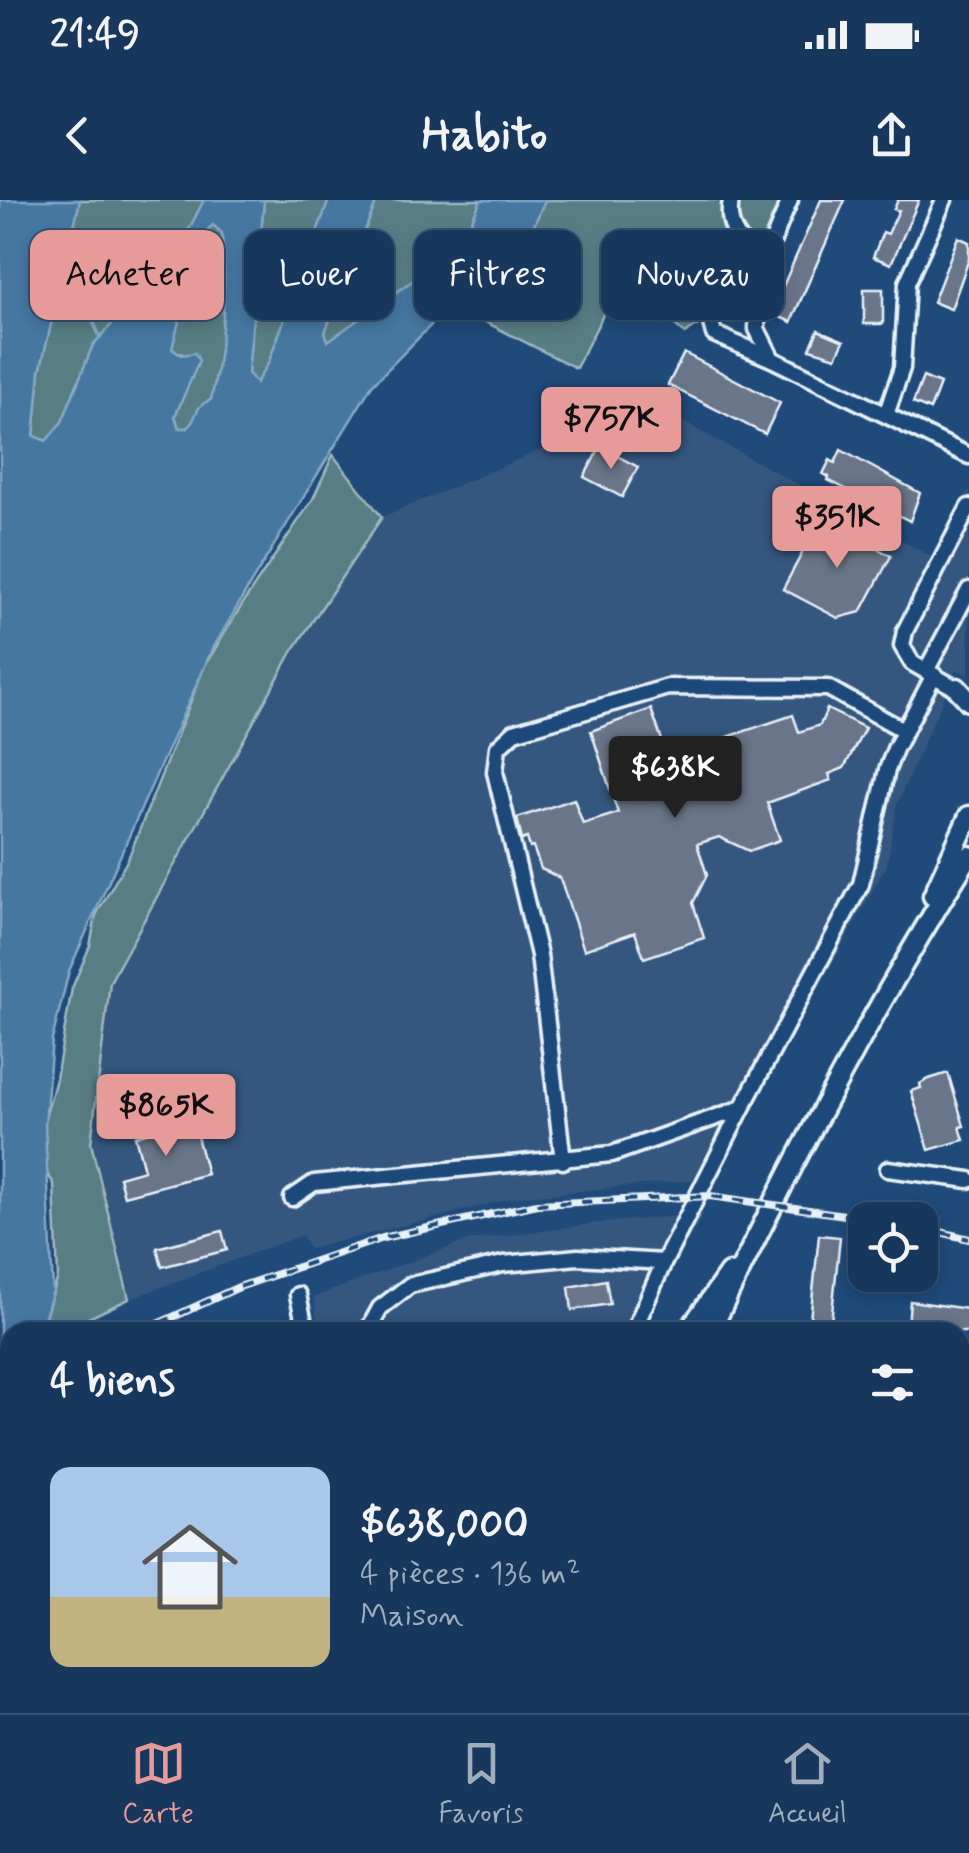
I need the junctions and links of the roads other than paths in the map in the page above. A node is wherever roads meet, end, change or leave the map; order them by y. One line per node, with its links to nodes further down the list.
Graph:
1 (731, 200): 4 (street)
2 (790, 200): 5 (street)
3 (944, 200): 9 (street)
4 (733, 230)
5 (777, 230)
6 (709, 320): 8 (street)
7 (757, 320): 8 (street)
8 (772, 358): 9 (street)
9 (886, 415): 10 (street)
10 (969, 456)
11 (969, 507): 13 (street)
12 (969, 590): 13 (street)
13 (930, 673): 14 (street); 15 (street)
14 (966, 693)
15 (904, 730): 19 (street); 20 (street)
16 (969, 816): 18 (main road)
17 (969, 856): 18 (main road)
18 (908, 951): 24 (main road)
19 (742, 1108): 20 (street); 25 (street)
20 (564, 1161): 23 (street)
21 (888, 1169): 22 (street)
22 (969, 1180)
23 (292, 1198)
24 (762, 1223): 30 (main road); 31 (main road)
25 (664, 1262): 28 (street); 29 (street)
26 (298, 1295): 27 (street)
27 (304, 1322)
28 (372, 1322)
29 (638, 1322)
30 (695, 1322)
31 (715, 1322)

